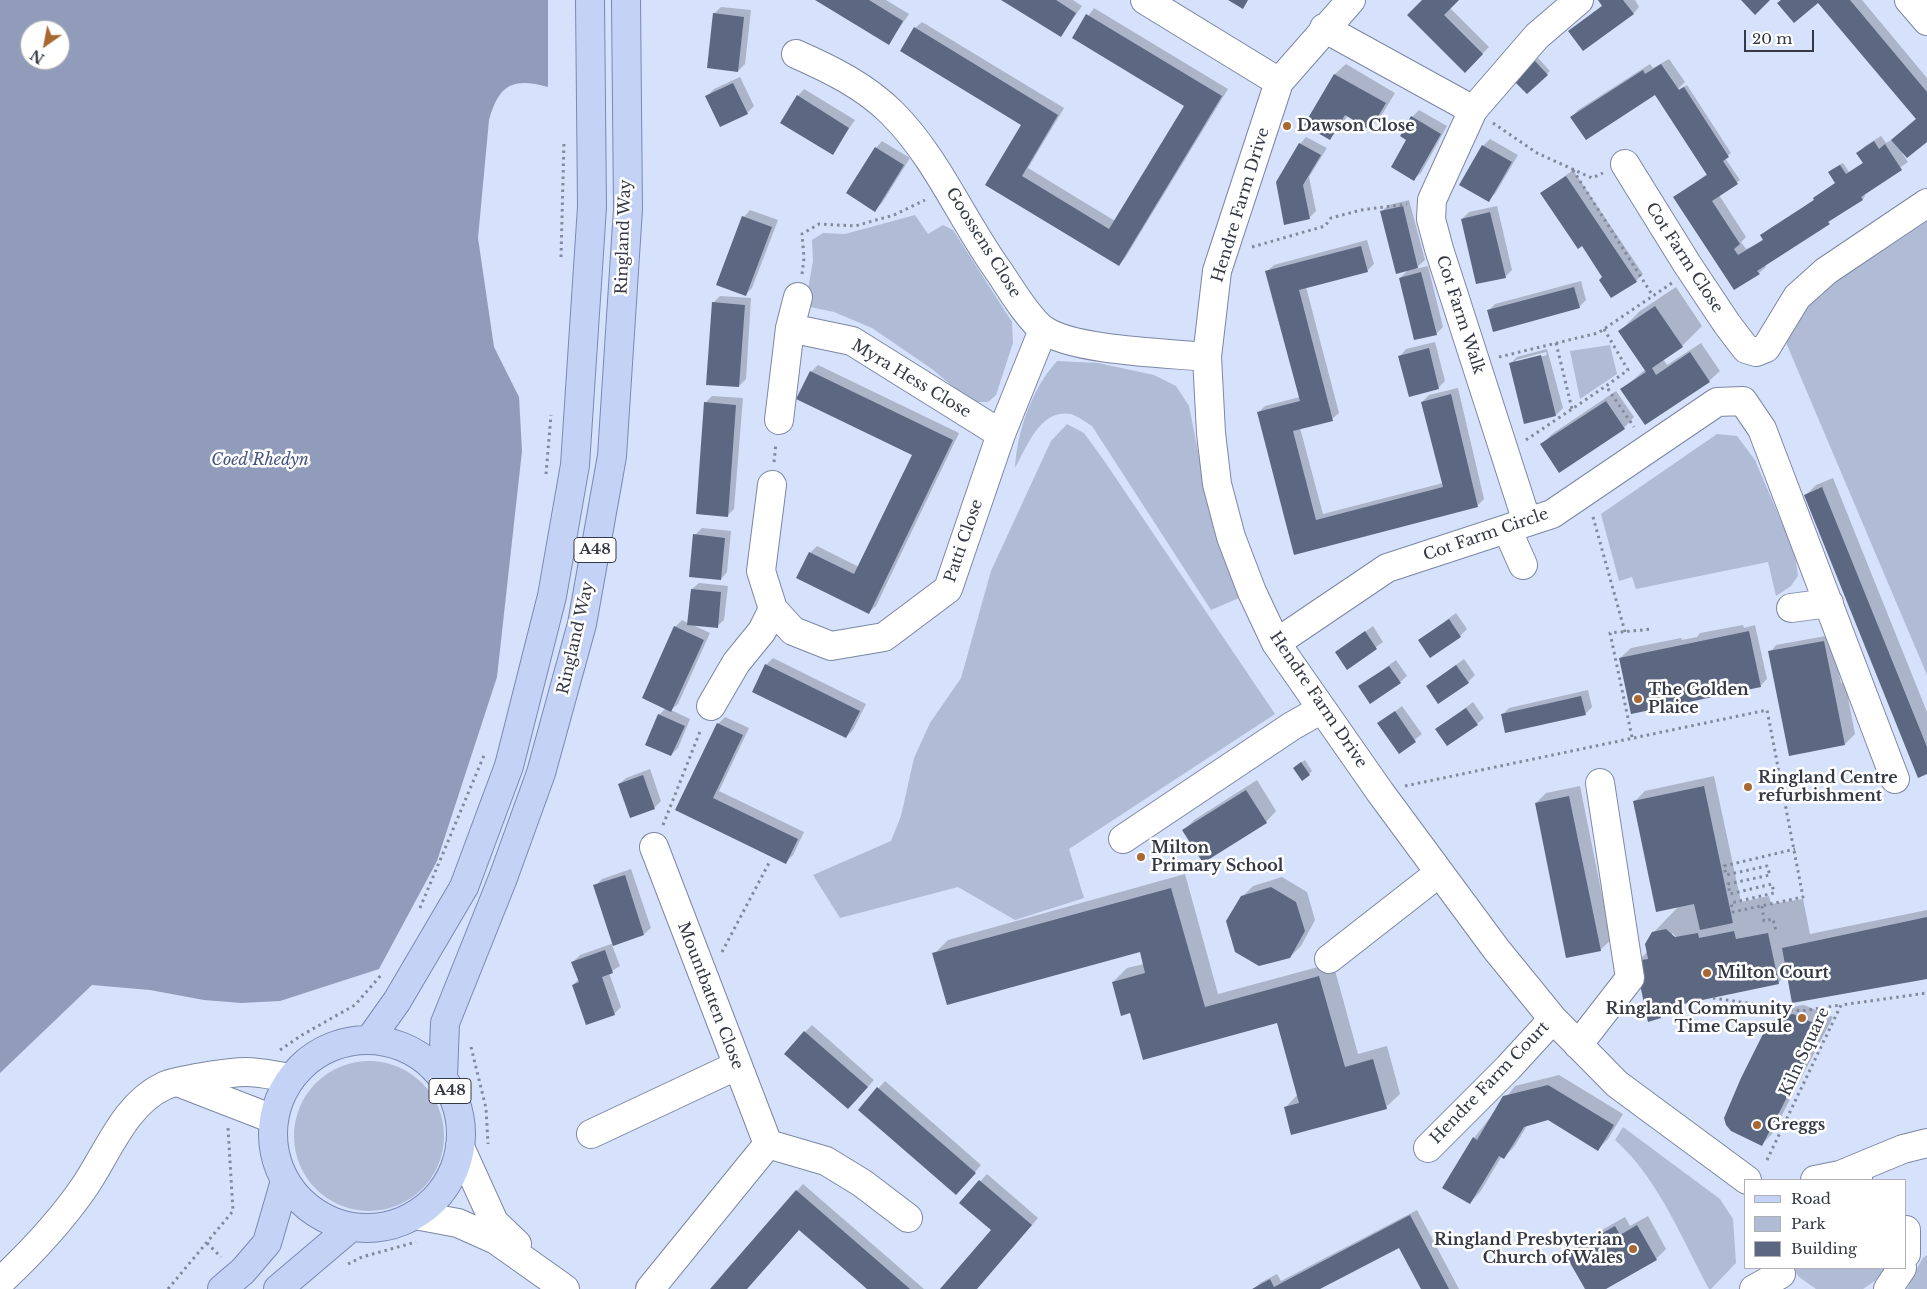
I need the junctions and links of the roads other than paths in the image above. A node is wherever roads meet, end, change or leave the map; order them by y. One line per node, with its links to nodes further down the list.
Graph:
1 (590, 0): 36 (main road, Ringland Way / A48)
2 (626, 0): 39 (main road, Ringland Way / A48)
3 (1145, 0): 10 (street)
4 (1351, 0): 8 (street, Hendre Farm Drive)
5 (1579, 0): 11 (street, Cot Farm Walk)
6 (1909, 0): 7 (street)
7 (1927, 20)
8 (1324, 28): 10 (street, Hendre Farm Drive); 11 (street)
9 (796, 54): 16 (street, Goossens Close)
10 (1279, 82): 17 (street, Hendre Farm Drive)
11 (1473, 110): 21 (street, Cot Farm Walk)
12 (1625, 164): 13 (street, Cot Farm Close)
13 (1927, 203)
14 (798, 298): 15 (street)
15 (790, 328): 18 (street); 19 (street, Myra Hess Close)
16 (1043, 330): 17 (street); 19 (street, Patti Close)
17 (1207, 357): 26 (street, Hendre Farm Drive)
18 (779, 420)
19 (1001, 434): 25 (street, Patti Close)
20 (772, 485): 25 (street)
21 (1517, 526): 22 (street, Cot Farm Walk); 23 (street, Cot Farm Circle); 26 (street, Cot Farm Circle)
22 (1523, 565)
23 (1829, 603): 24 (street); 29 (street)
24 (1791, 608)
25 (774, 609): 27 (street)
26 (1276, 643): 28 (street, Hendre Farm Drive)
27 (711, 706)
28 (1322, 709): 31 (street); 33 (street, Hendre Farm Drive)
29 (1895, 779)
30 (1600, 783): 37 (street)
31 (1123, 839)
32 (654, 847): 38 (street, Mountbatten Close)
33 (1439, 873): 34 (street); 35 (street, Hendre Farm Drive)
34 (1329, 959)
35 (1553, 1019): 37 (street, Hendre Farm Drive); 47 (street, Hendre Farm Court)
36 (370, 1039): 39 (main road, A48); 40 (main road, A48)
37 (1578, 1045): 49 (street, Hendre Farm Drive)
38 (736, 1066): 43 (street); 44 (street, Mountbatten Close)
39 (443, 1077): 46 (main road, A48)
40 (291, 1078): 41 (street); 42 (main road, A48)
41 (179, 1082): 42 (street); 58 (street)
42 (273, 1119): 50 (main road, A48)
43 (591, 1134)
44 (768, 1144): 52 (street); 62 (street)
45 (1927, 1144): 48 (street)
46 (460, 1147): 51 (main road, A48); 59 (street)
47 (1428, 1148)
48 (1840, 1178)
49 (1746, 1179)
50 (285, 1181): 53 (main road, A48); 60 (main road)
51 (415, 1215): 53 (main road, A48); 59 (street)
52 (908, 1218)
53 (351, 1227): 61 (main road)
54 (1927, 1228): 55 (street)
55 (1907, 1229)
56 (1901, 1269): 64 (street)
57 (1784, 1277): 63 (street)
58 (0, 1282)
59 (560, 1285)
60 (222, 1289)
61 (278, 1289)
62 (650, 1289)
63 (1754, 1289)
64 (1888, 1289)

